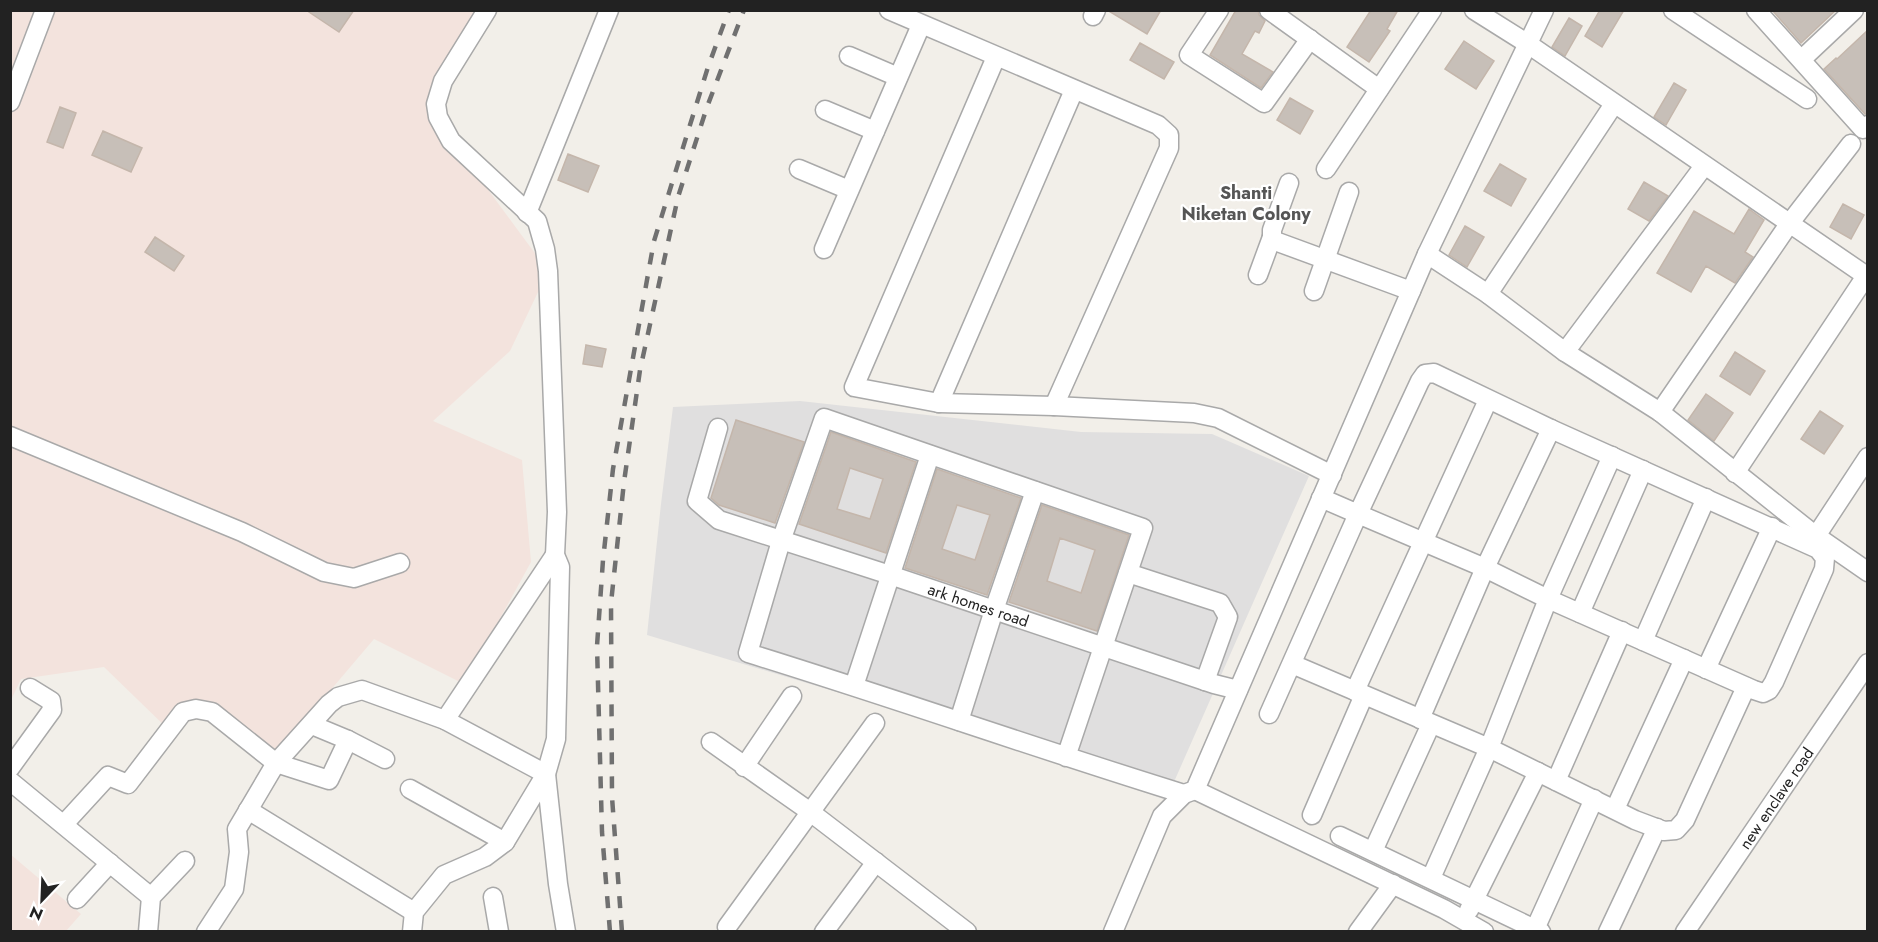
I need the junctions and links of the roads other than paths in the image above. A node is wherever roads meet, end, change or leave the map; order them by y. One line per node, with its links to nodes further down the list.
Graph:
1 (45, 10): 23 (street)
2 (487, 10): 35 (street)
3 (609, 10): 35 (street)
4 (889, 10): 13 (street)
5 (1219, 10): 14 (street)
6 (1269, 10): 14 (street)
7 (1432, 10): 20 (street)
8 (1474, 10): 15 (street)
9 (1544, 10): 15 (street)
10 (1673, 10): 22 (street)
11 (1756, 10): 18 (street)
12 (1854, 10): 18 (street)
13 (921, 25): 17 (street); 19 (street)
14 (1310, 39): 20 (street)
15 (1528, 44): 24 (street); 39 (street)
16 (849, 56): 19 (street)
17 (996, 57): 21 (street); 48 (street)
18 (1802, 59): 26 (street)
19 (898, 77): 27 (street)
20 (1379, 89): 31 (street)
21 (1074, 90): 48 (street); 49 (street)
22 (1807, 99)
23 (10, 102)
24 (1614, 104): 29 (street); 45 (street)
25 (825, 110): 27 (street)
26 (1868, 125)
27 (875, 131): 33 (street)
28 (1851, 144): 36 (street)
29 (1704, 166): 36 (street); 46 (street)
30 (799, 169): 33 (street)
31 (1326, 169)
32 (1289, 183): 37 (street)
33 (849, 190): 38 (street)
34 (1349, 192): 40 (street)
35 (527, 213): 68 (street)
36 (1789, 224): 42 (street); 50 (street)
37 (1272, 237): 40 (street); 41 (street)
38 (824, 249)
39 (1427, 254): 44 (street); 45 (street)
40 (1324, 259): 43 (street); 44 (street)
41 (1258, 275)
42 (1867, 276): 58 (street)
43 (1314, 291)
44 (1411, 291): 59 (street)
45 (1488, 294): 46 (street)
46 (1565, 352): 50 (street)
47 (1488, 400): 52 (street); 63 (street); 67 (street)
48 (939, 403): 49 (street)
49 (1054, 406): 59 (street)
50 (1659, 412): 58 (street)
51 (718, 428): 66 (street, ark homes road)
52 (1551, 429): 55 (street); 70 (street)
53 (10, 436): 69 (street)
54 (930, 455): 60 (street); 66 (street); 73 (street)
55 (1612, 456): 57 (street); 74 (street)
56 (1868, 458): 65 (street)
57 (1644, 470): 62 (street); 76 (street)
58 (1735, 472): 65 (street)
59 (1332, 475): 61 (street)
60 (1035, 491): 72 (street); 75 (street)
61 (1321, 498): 63 (street); 88 (street)
62 (1706, 498): 64 (street); 78 (street)
63 (1358, 514): 67 (street); 82 (street)
64 (1772, 527): 83 (street); 86 (street)
65 (1816, 536): 71 (street)
66 (782, 541): 73 (street, ark homes road); 85 (street)
67 (1422, 541): 70 (street); 89 (street)
68 (555, 555): 92 (street); 106 (street)
69 (400, 563)
70 (1485, 568): 74 (street); 94 (street)
71 (1868, 572)
72 (1128, 573): 79 (street); 84 (street)
73 (891, 575): 75 (street, ark homes road); 85 (street)
74 (1548, 598): 76 (street); 99 (street)
75 (994, 610): 79 (street, ark homes road); 93 (street)
76 (1581, 613): 77 (street)
77 (1622, 632): 78 (street); 108 (street)
78 (1643, 641): 80 (street)
79 (1104, 646): 84 (street, ark homes road); 100 (street)
80 (1684, 659): 83 (street); 113 (street)
81 (1868, 663): 144 (street, new enclave road)
82 (1292, 664): 89 (street); 91 (street)
83 (1706, 669): 86 (street)
84 (1205, 681): 88 (street, ark homes road)
85 (854, 686): 93 (street)
86 (1746, 687): 117 (street)
87 (30, 688): 104 (street)
88 (1238, 690): 110 (street)
89 (1359, 693): 94 (street); 115 (street)
90 (792, 696): 103 (street)
91 (1269, 714)
92 (445, 720): 96 (street); 106 (street)
93 (959, 722): 100 (street)
94 (1425, 722): 99 (street); 120 (street)
95 (874, 723): 114 (street)
96 (312, 724): 97 (street); 102 (street)
97 (348, 740): 101 (street); 102 (street)
98 (711, 742): 103 (street)
99 (1489, 748): 105 (street); 124 (street)
100 (1066, 757): 110 (street)
101 (385, 759)
102 (276, 763): 112 (street); 116 (street)
103 (744, 767): 114 (street)
104 (10, 768)
105 (1538, 772): 108 (street); 129 (street)
106 (546, 774): 119 (street); 138 (street)
107 (10, 781): 116 (street)
108 (1556, 781): 111 (street)
109 (410, 789): 119 (street)
110 (1189, 792): 125 (street); 141 (street)
111 (1594, 799): 113 (street); 133 (street)
112 (248, 810): 130 (street); 134 (street)
113 (1616, 810): 117 (street)
114 (809, 811): 122 (street); 131 (street)
115 (1312, 815)
116 (63, 824): 123 (street)
117 (1657, 828): 143 (street)
118 (1340, 836): 120 (street)
119 (505, 842): 130 (street)
120 (1373, 851): 124 (street)
121 (185, 861): 126 (street)
122 (876, 862): 139 (street); 140 (street)
123 (110, 863): 126 (street); 128 (street)
124 (1431, 878): 129 (street)
125 (1393, 884): 132 (street); 142 (street)
126 (151, 897): 135 (street)
127 (493, 897): 137 (street)
128 (77, 899)
129 (1474, 900): 132 (street); 133 (street)
130 (414, 912): 136 (street)
131 (727, 927)
132 (1475, 928)
133 (1538, 930)
134 (209, 931)
135 (148, 932)
136 (412, 932)
137 (499, 932)
138 (566, 932)
139 (824, 932)
140 (967, 932)
141 (1113, 932)
142 (1358, 932)
143 (1608, 932)
144 (1685, 932)

